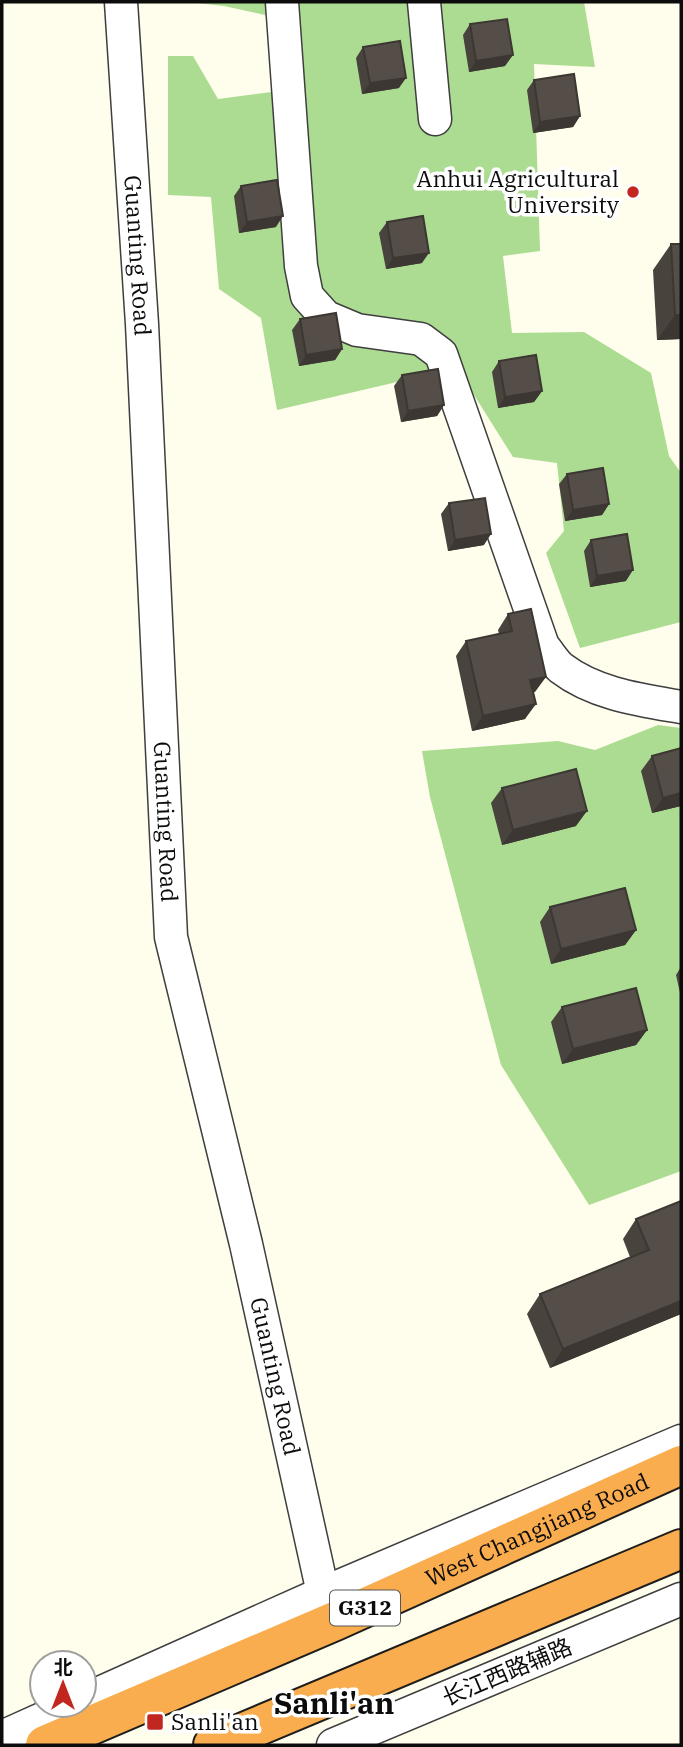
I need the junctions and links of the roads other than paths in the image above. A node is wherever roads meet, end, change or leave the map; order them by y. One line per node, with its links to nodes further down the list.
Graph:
1 (121, 2): 10 (street, Guanting Road)
2 (282, 2): 5 (street)
3 (424, 2): 4 (street)
4 (435, 119)
5 (681, 707)
6 (681, 1441): 10 (street)
7 (681, 1465): 10 (highway, West Changjiang Road / G312)
8 (681, 1549): 15 (highway)
9 (681, 1599): 16 (street, 长江西路辅路)
10 (329, 1607): 11 (street); 14 (highway, West Changjiang Road / G312)
11 (98, 1695)
12 (42, 1719): 13 (street)
13 (2, 1737)
14 (46, 1745)
15 (213, 1745)
16 (333, 1745)

